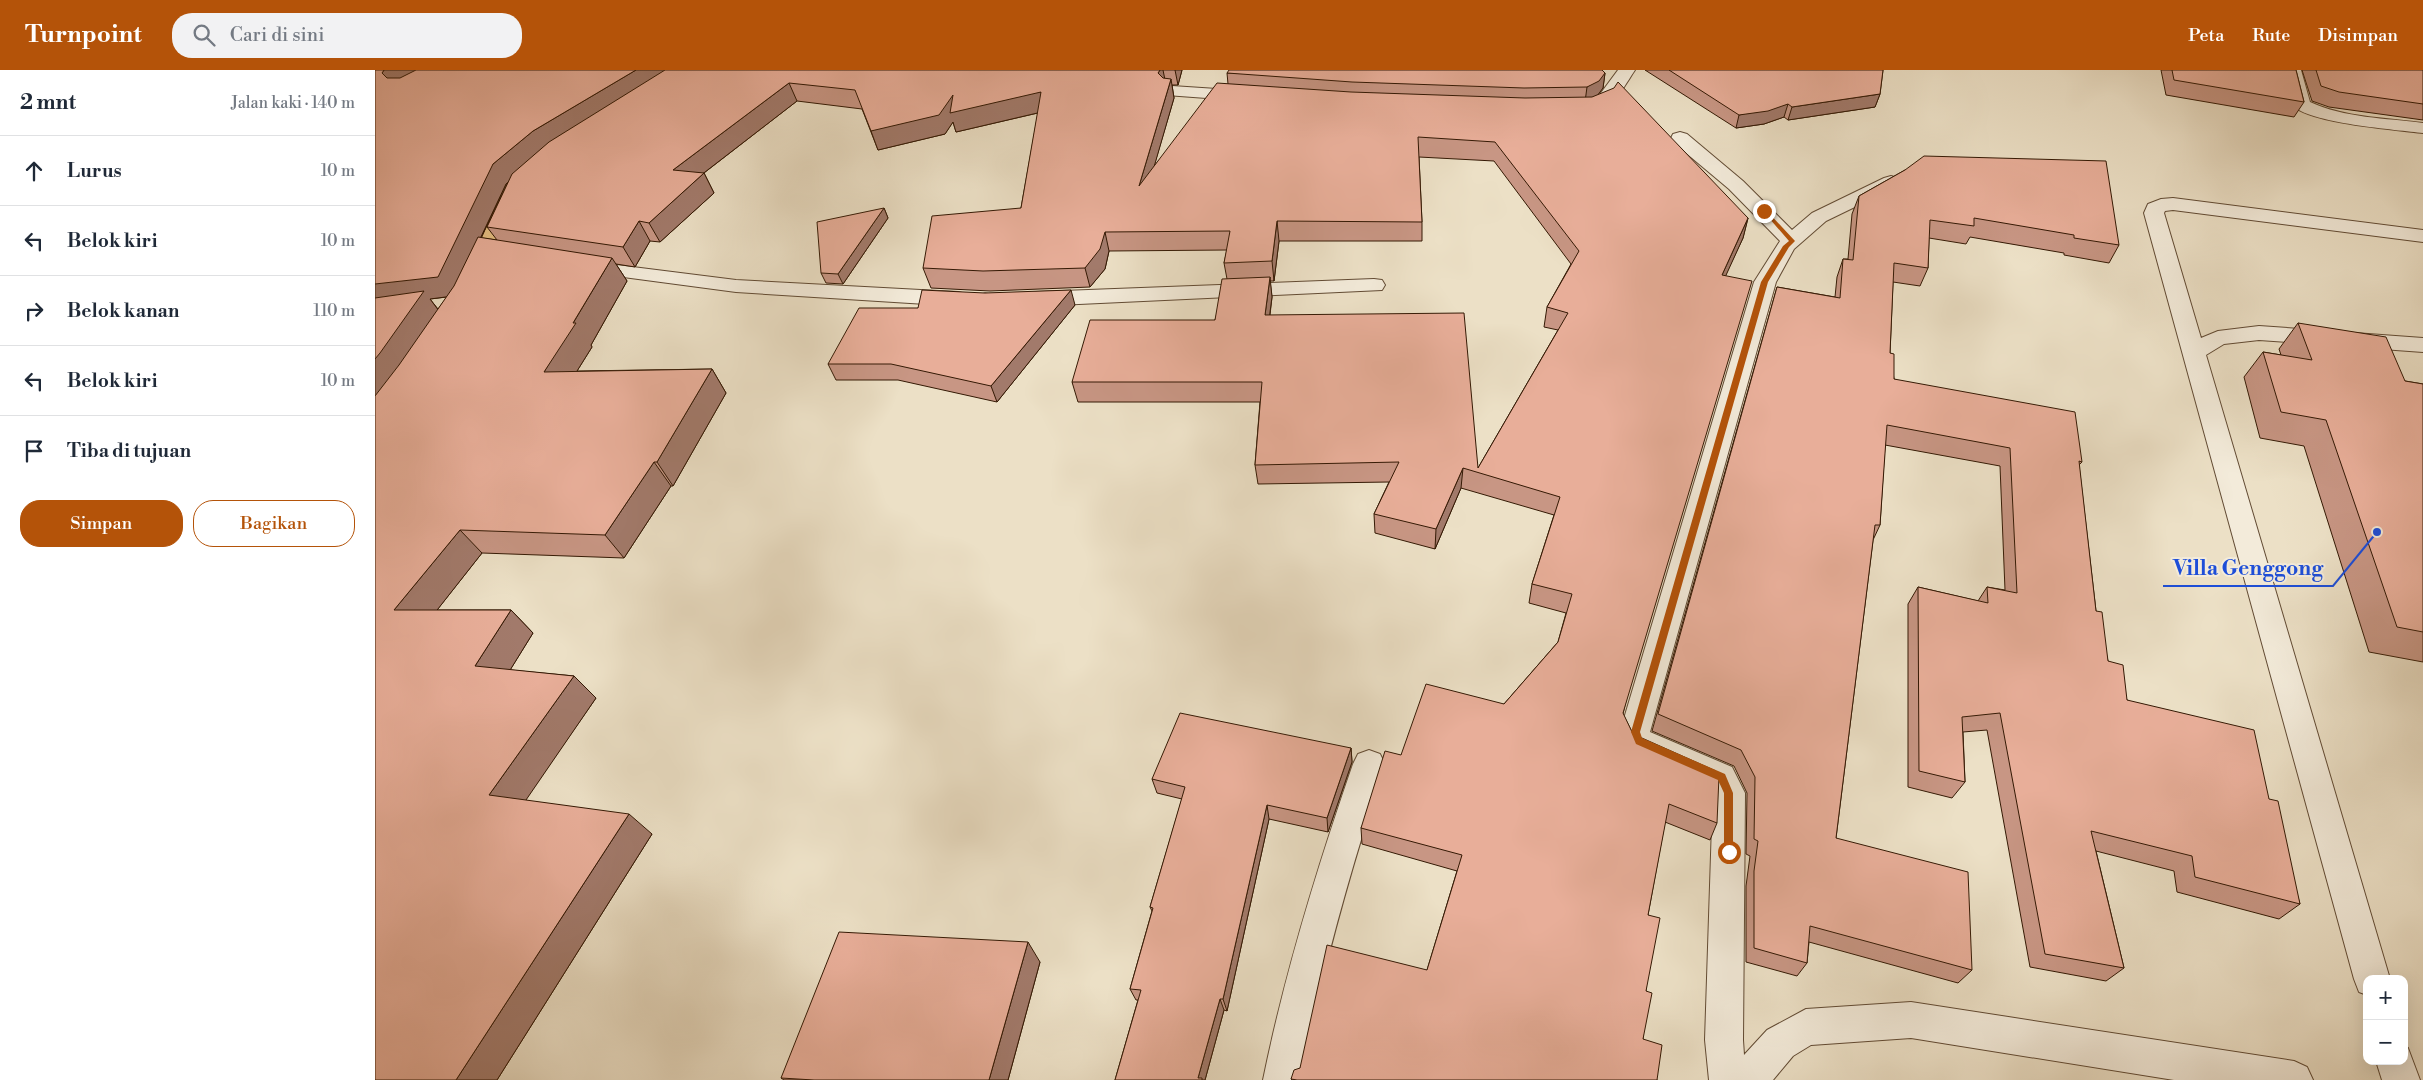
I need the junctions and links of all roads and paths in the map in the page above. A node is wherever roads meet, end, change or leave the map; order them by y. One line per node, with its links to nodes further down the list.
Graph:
1 (1627, 70): 5 (street)
2 (2293, 70): 6 (street)
3 (1172, 91): 4 (street)
4 (1267, 98)
5 (1570, 110)
6 (2423, 128)
7 (1679, 138): 11 (street)
8 (1891, 182): 11 (street)
9 (520, 184): 14 (main road)
10 (2423, 236): 18 (street)
11 (1792, 241): 23 (street)
12 (564, 264): 16 (street)
13 (1374, 285): 15 (street)
14 (467, 296)
15 (1020, 299)
16 (981, 300)
17 (2423, 345): 18 (street)
18 (2195, 351): 20 (street)
19 (1369, 764): 22 (street)
20 (2371, 975)
21 (2396, 1065): 26 (street)
22 (1282, 1080)
23 (1728, 1080)
24 (1748, 1080): 25 (street)
25 (2294, 1080)
26 (2401, 1080)

